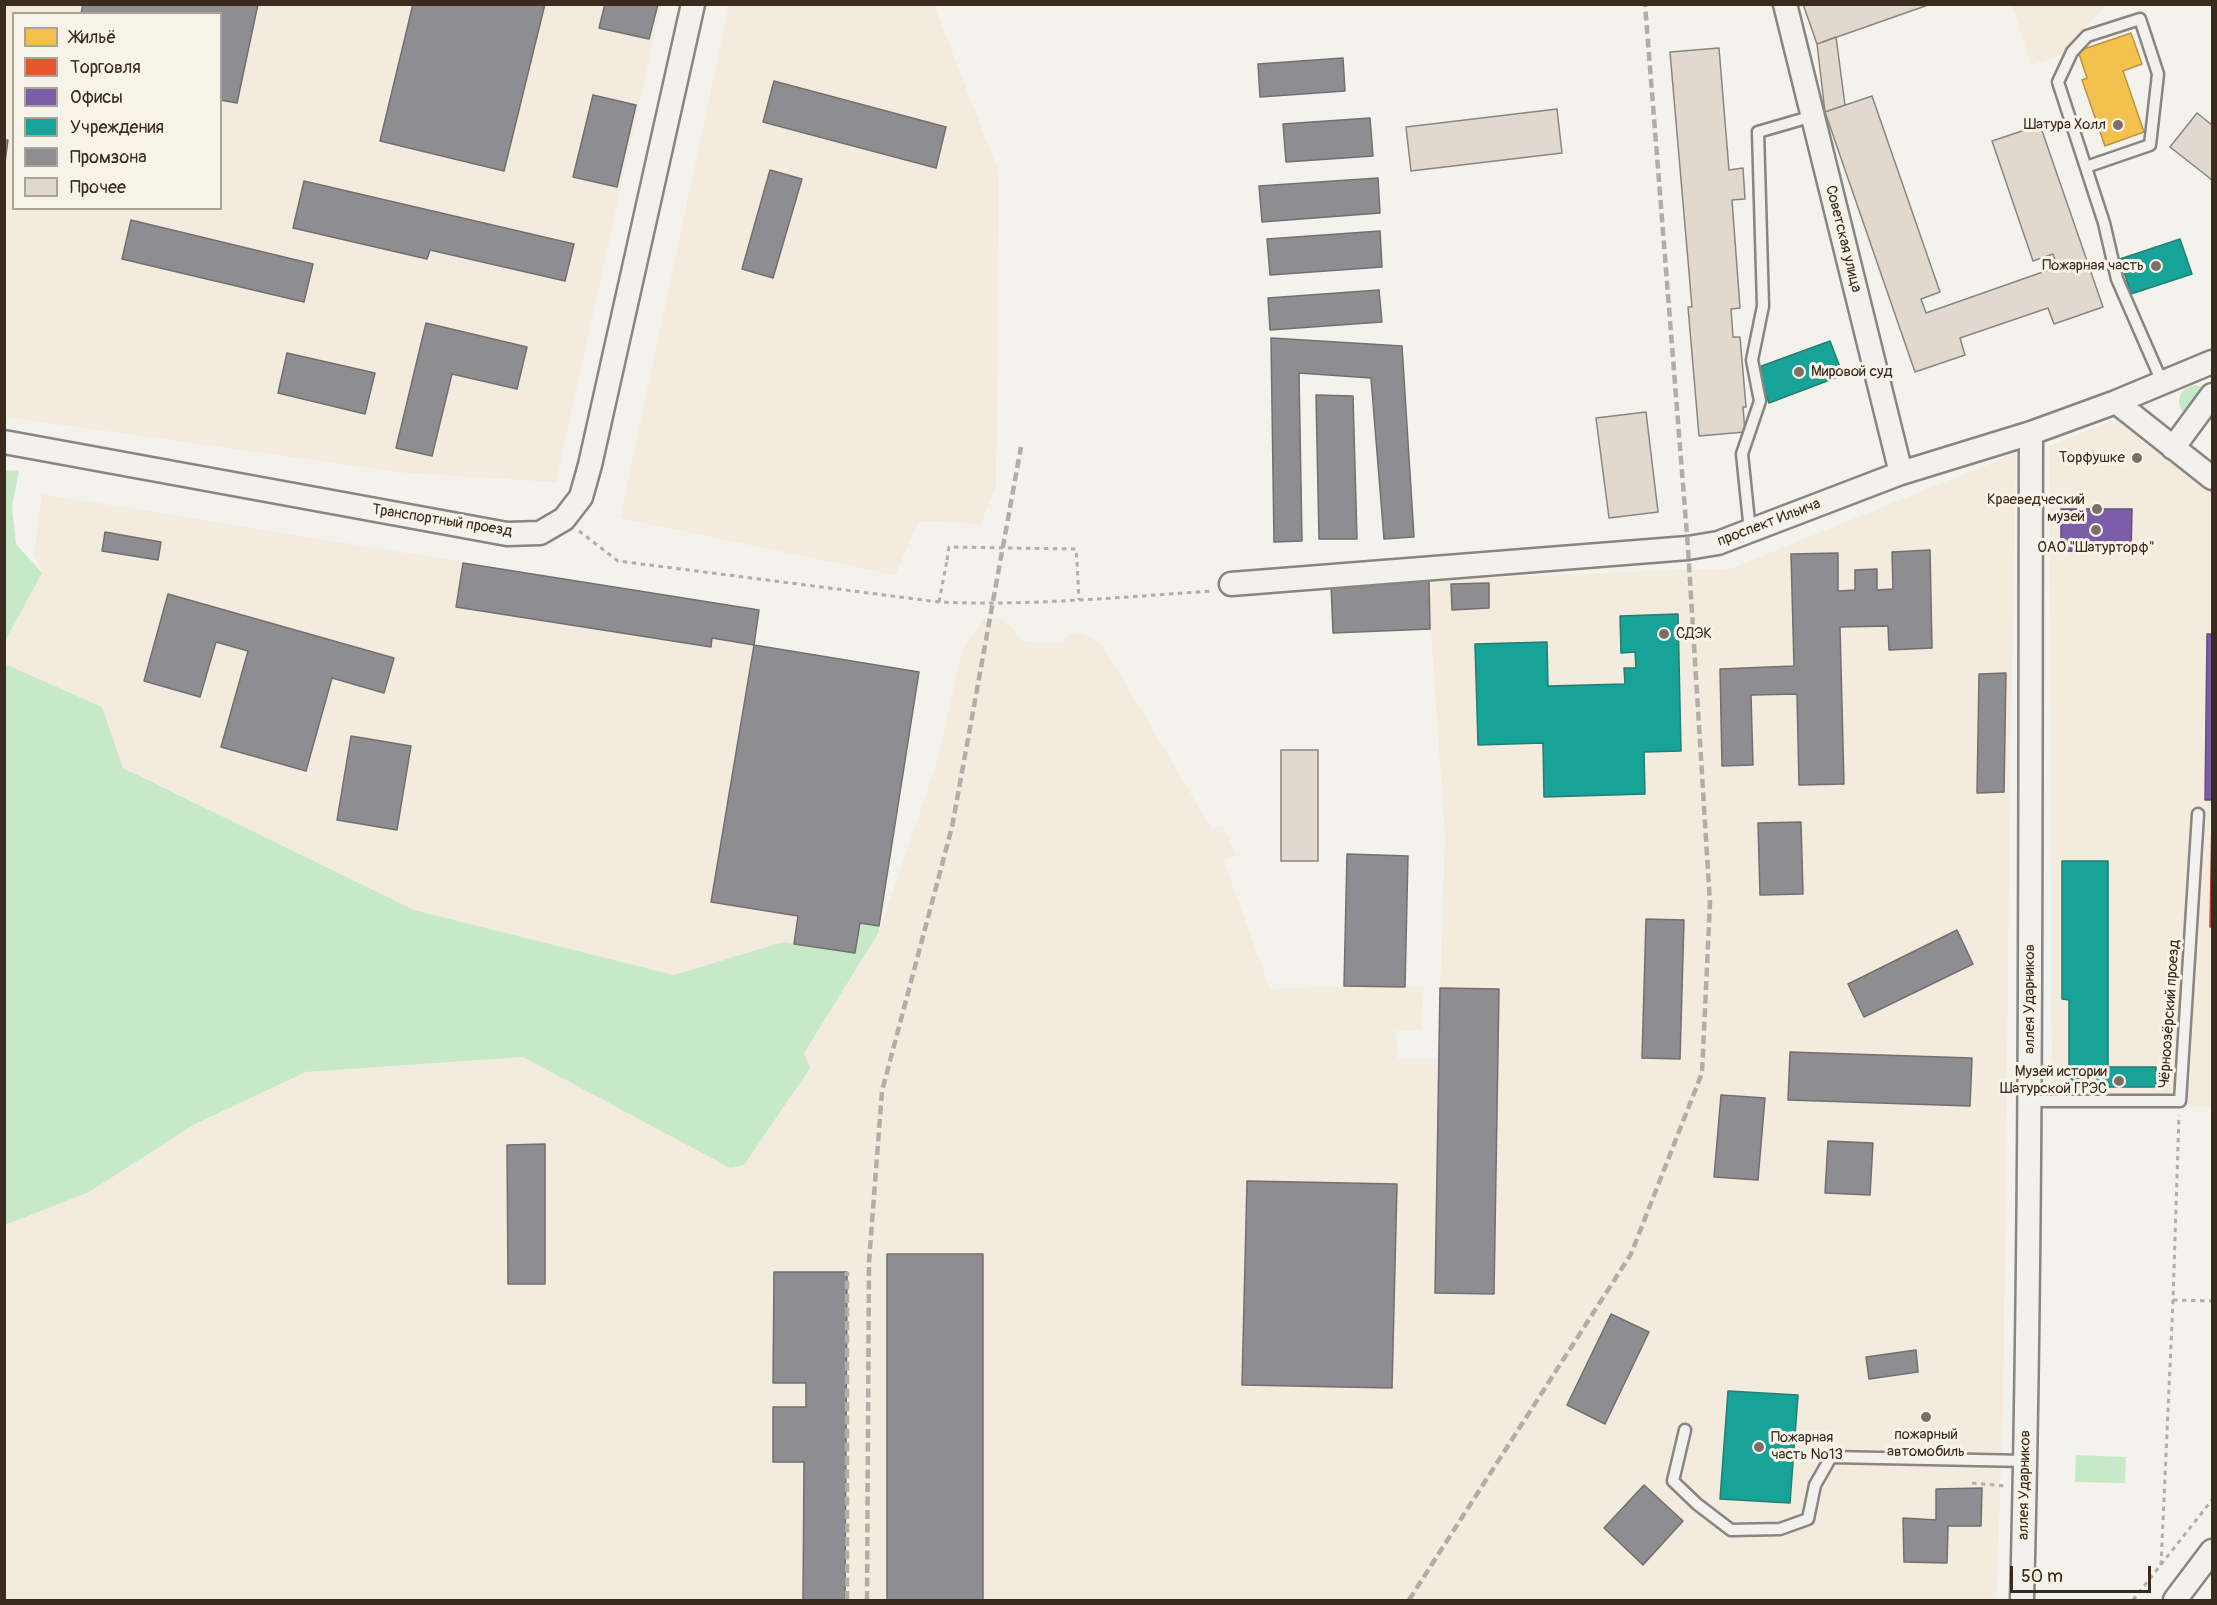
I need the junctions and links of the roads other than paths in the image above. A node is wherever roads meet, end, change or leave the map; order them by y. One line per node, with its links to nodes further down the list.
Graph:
1 (693, 4): 10 (street, Транспортный проезд)
2 (1785, 4): 3 (street, Советская улица)
3 (1813, 116): 12 (street, Советская улица); 14 (lane)
4 (2086, 167): 4 (lane); 6 (lane)
5 (2212, 362): 6 (street, проспект Ильича)
6 (2162, 382): 8 (street, проспект Ильича)
7 (2212, 395): 11 (street)
8 (2116, 402): 9 (street, проспект Ильича); 11 (street)
9 (2031, 433): 12 (street, проспект Ильича); 17 (street, аллея Ударников)
10 (4, 442)
11 (2173, 448): 13 (street)
12 (1901, 473): 14 (street, проспект Ильича)
13 (2212, 478)
14 (1750, 531): 15 (street, проспект Ильича)
15 (1232, 584)
16 (2198, 814): 17 (lane, Чёрноозёрский проезд)
17 (2029, 1101): 19 (street, аллея Ударников)
18 (1685, 1430): 19 (lane)
19 (2026, 1461): 21 (street, аллея Ударников)
20 (2212, 1551): 22 (street)
21 (2022, 1600)
22 (2175, 1600)

